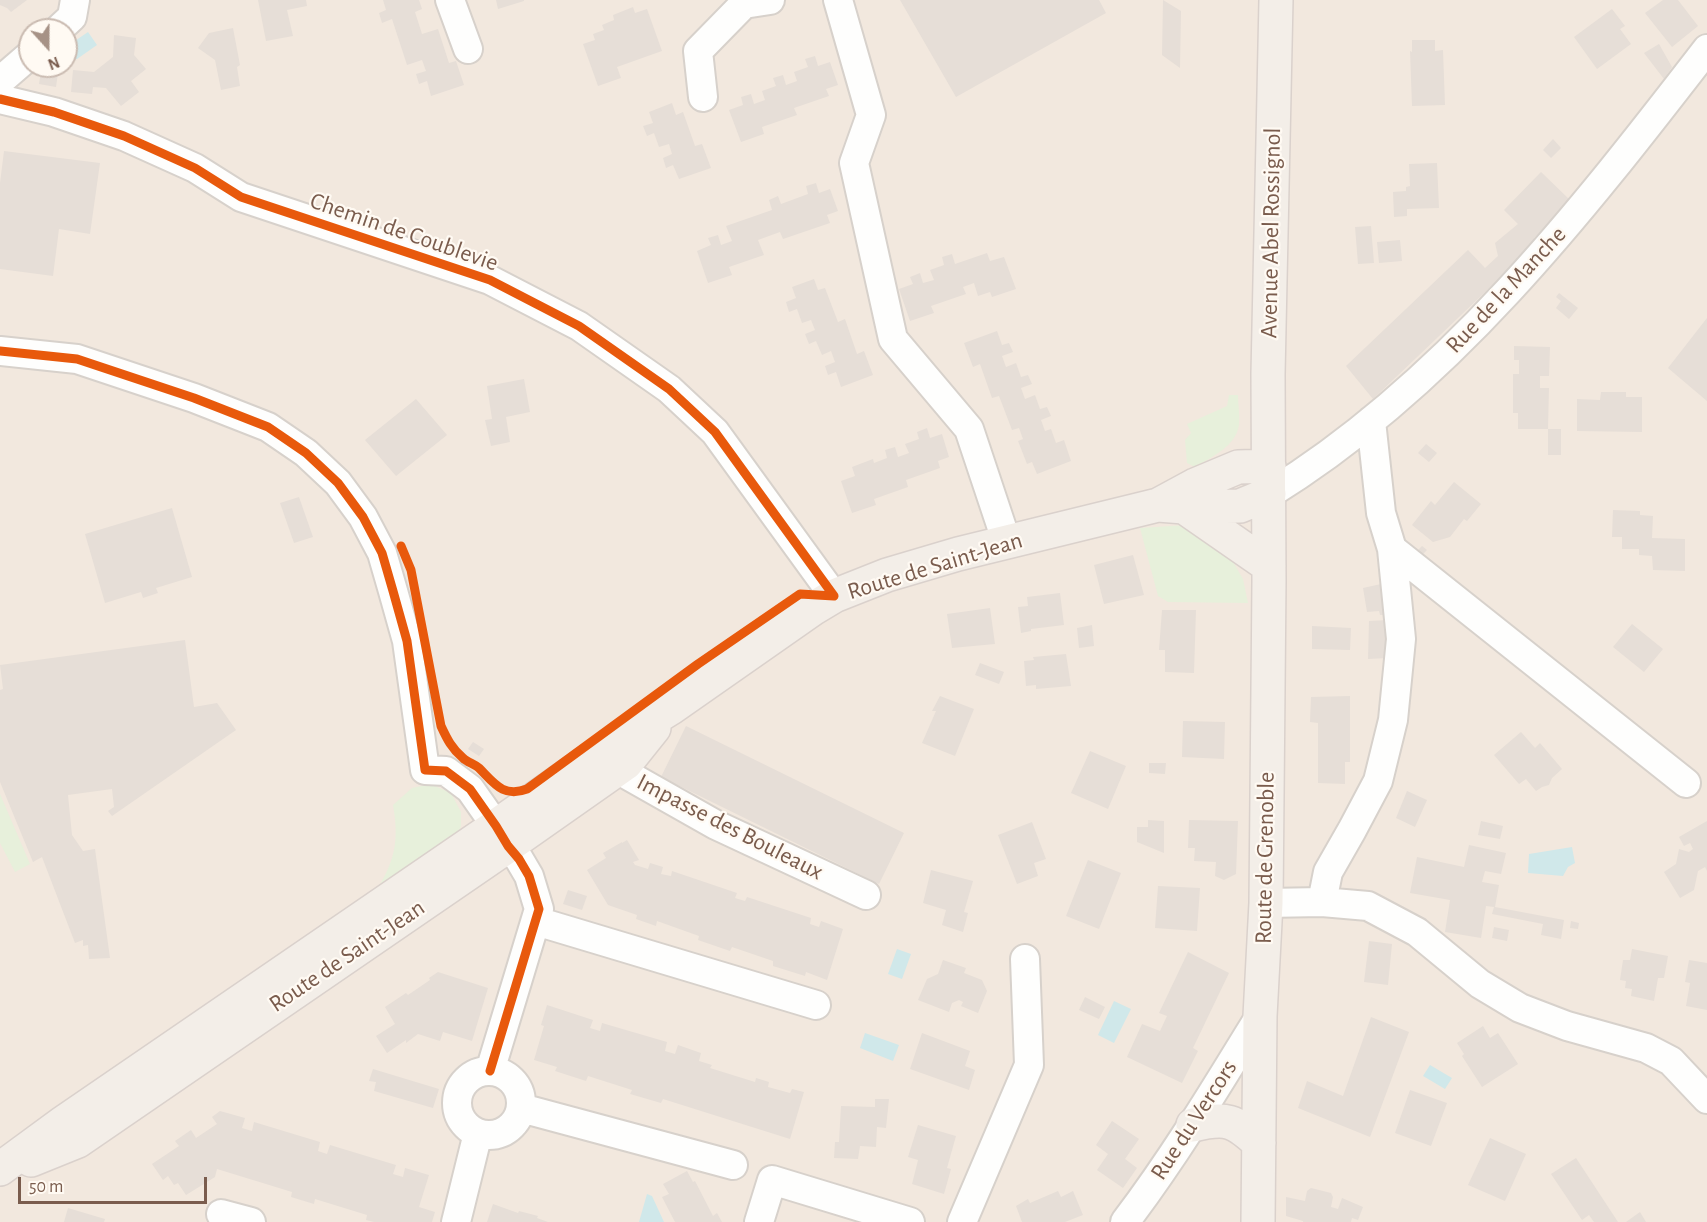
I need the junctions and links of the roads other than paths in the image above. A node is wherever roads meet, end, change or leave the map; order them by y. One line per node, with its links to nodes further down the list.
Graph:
1 (75, 0): 6 (street)
2 (450, 0): 7 (street)
3 (770, 0): 11 (street)
4 (838, 0): 17 (street)
5 (1276, 0): 15 (main road, Avenue Abel Rossignol)
6 (71, 18)
7 (468, 49)
8 (1707, 50): 14 (street, Rue de la Manche)
9 (18, 65): 10 (street)
10 (0, 81)
11 (703, 97)
12 (0, 99): 20 (street, Chemin de Coublevie)
13 (0, 351): 23 (street)
14 (1371, 421): 15 (street, Rue de la Manche); 18 (street)
15 (1269, 480): 16 (main road, Route de Saint-Jean); 19 (main road, Route de Grenoble)
16 (1171, 506): 17 (main road, Route de Saint-Jean); 19 (main road)
17 (1007, 543): 20 (main road, Route de Saint-Jean)
18 (1392, 549): 22 (street); 25 (street)
19 (1269, 566): 26 (main road, Route de Grenoble)
20 (834, 596): 21 (main road, Route de Saint-Jean)
21 (615, 757): 23 (main road, Route de Saint-Jean); 24 (street, Impasse des Bouleaux)
22 (1686, 783)
23 (502, 836): 27 (street); 39 (main road, Route de Saint-Jean)
24 (866, 895)
25 (1322, 902): 26 (street); 33 (street)
26 (1266, 903): 30 (main road, Route de Grenoble)
27 (536, 921): 29 (street); 31 (street)
28 (1024, 959): 45 (street)
29 (816, 1005)
30 (1260, 1016): 32 (main road, Route de Grenoble); 35 (street, Rue du Vercors)
31 (489, 1071): 34 (street); 36 (street)
32 (1260, 1093): 35 (main road); 37 (main road, Route de Grenoble)
33 (1707, 1099)
34 (521, 1108): 36 (street); 38 (street)
35 (1197, 1119): 37 (main road); 46 (street, Rue du Vercors)
36 (478, 1133): 42 (street)
37 (1259, 1143): 47 (main road, Route de Grenoble)
38 (733, 1165)
39 (0, 1171)
40 (220, 1214): 41 (street)
41 (251, 1222)
42 (456, 1222)
43 (759, 1222): 44 (street)
44 (909, 1222)
45 (962, 1222)
46 (1125, 1222)
47 (1258, 1222)

